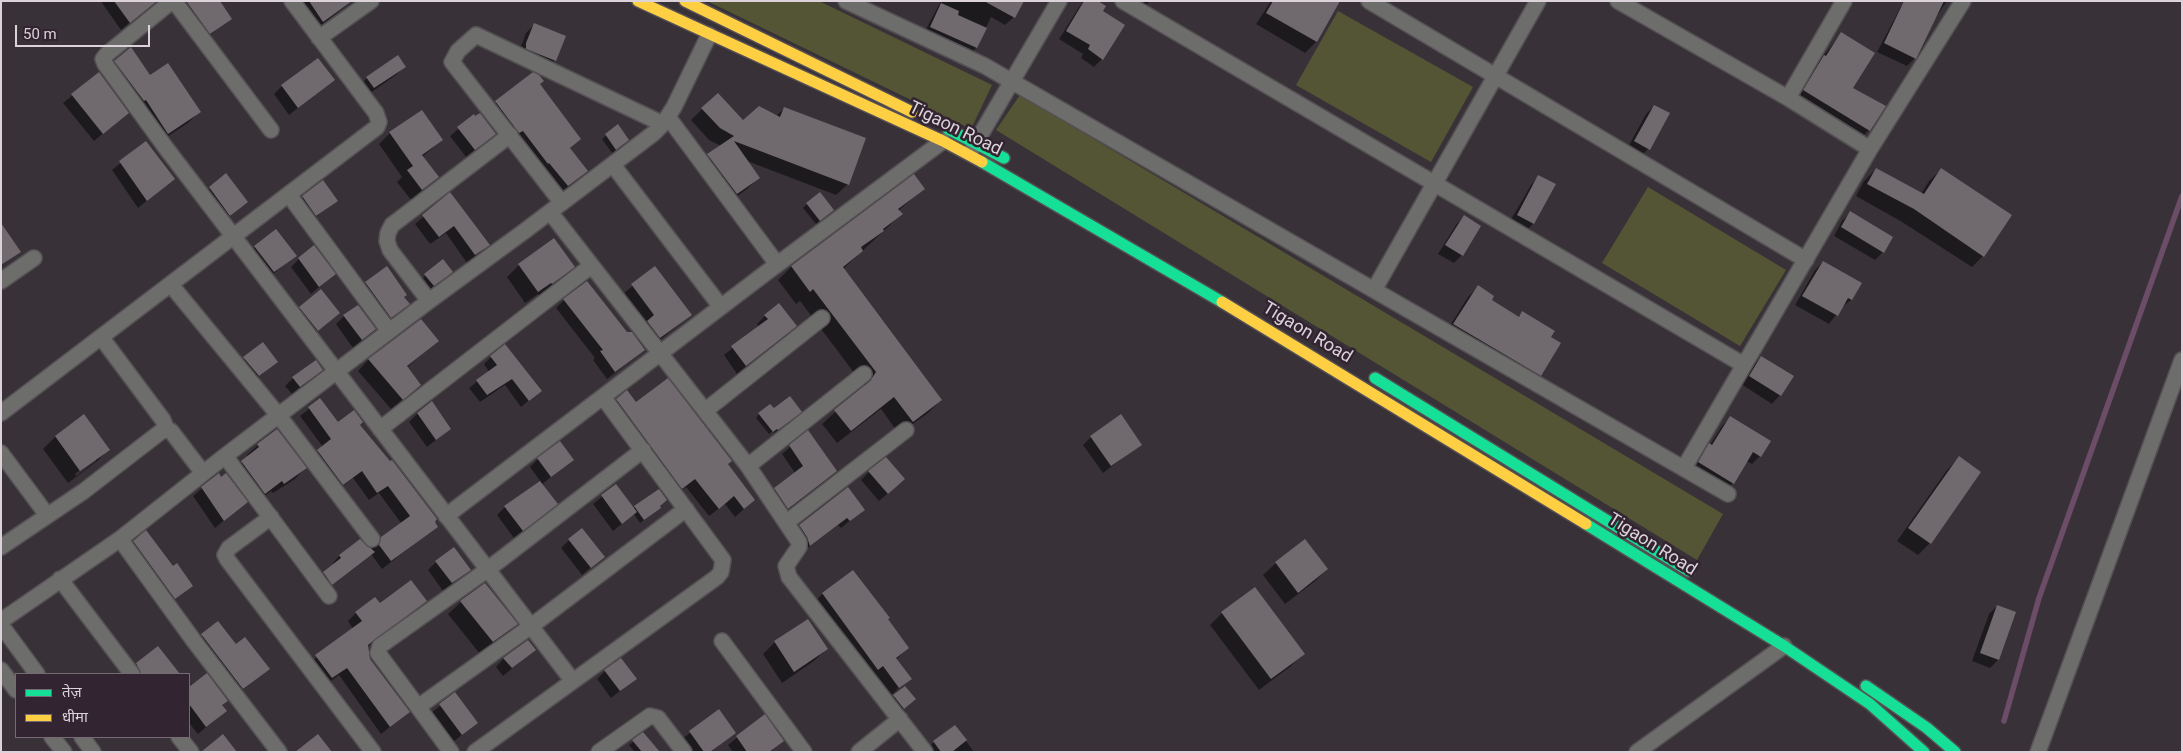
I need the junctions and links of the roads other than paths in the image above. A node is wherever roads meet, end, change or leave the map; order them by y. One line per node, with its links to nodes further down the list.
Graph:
1 (173, 1): 22 (street); 32 (street)
2 (292, 1): 15 (street)
3 (371, 1): 15 (street)
4 (638, 1): 14 (street, Tigaon Road)
5 (685, 1): 19 (street)
6 (846, 1): 17 (street)
7 (1060, 1): 17 (street)
8 (1123, 1): 29 (street)
9 (1369, 1): 16 (street)
10 (1538, 1): 16 (street)
11 (1618, 1): 18 (street)
12 (1844, 1): 18 (street)
13 (1963, 1): 26 (street)
14 (709, 35): 20 (street); 24 (street, Tigaon Road)
15 (319, 38): 30 (street)
16 (1495, 77): 29 (street); 34 (street)
17 (1013, 82): 25 (street); 39 (street)
18 (1788, 98): 26 (street)
19 (922, 117)
20 (666, 120): 23 (street); 28 (street); 35 (street)
21 (940, 125): 25 (street)
22 (271, 130)
23 (510, 135): 31 (street); 40 (street)
24 (944, 141): 25 (street, Tigaon Road); 35 (street)
25 (973, 148): 27 (street); 81 (street, Tigaon Road)
26 (1870, 149): 34 (street)
27 (1010, 162)
28 (612, 165): 31 (street); 41 (street)
29 (1434, 184): 39 (street); 47 (street)
30 (289, 195): 32 (street); 43 (street)
31 (556, 208): 36 (street); 40 (street)
32 (233, 236): 38 (street); 49 (street)
33 (34, 258): 37 (street)
34 (1806, 260): 47 (street)
35 (777, 264): 41 (street)
36 (591, 266): 45 (street); 55 (street)
37 (1, 281)
38 (171, 285): 44 (street); 54 (street)
39 (1374, 290): 62 (street)
40 (429, 301): 43 (street)
41 (721, 307): 45 (street)
42 (822, 318): 52 (street)
43 (390, 331): 49 (street)
44 (102, 337): 53 (street); 56 (street)
45 (659, 354): 51 (street); 52 (street)
46 (2182, 360): 108 (street)
47 (1744, 365): 62 (street)
48 (1364, 371): 74 (street)
49 (337, 372): 54 (street); 55 (street)
50 (864, 374): 61 (street)
51 (603, 397): 58 (street); 67 (street)
52 (706, 410): 61 (street)
53 (1, 413)
54 (279, 416): 60 (street); 71 (street)
55 (380, 429): 67 (street)
56 (167, 430): 63 (street); 66 (street)
57 (906, 430): 69 (street)
58 (643, 450): 65 (street); 73 (street)
59 (1, 453): 66 (street)
60 (225, 456): 63 (street); 68 (street)
61 (748, 466): 69 (street)
62 (1684, 468): 64 (street)
63 (203, 473): 70 (street)
64 (1728, 494)
65 (686, 509): 79 (street); 86 (street)
66 (47, 515): 72 (street)
67 (446, 516): 73 (street)
68 (271, 517): 76 (street); 97 (street)
69 (787, 522): 89 (street)
70 (120, 539): 75 (street); 96 (street)
71 (372, 539)
72 (1, 547)
73 (487, 570): 79 (street); 88 (street)
74 (1700, 578)
75 (60, 580): 77 (street); 84 (street)
76 (329, 596)
77 (1, 621)
78 (1, 625): 83 (street)
79 (530, 627): 86 (street); 88 (street)
80 (722, 641): 102 (street)
81 (1784, 646): 105 (street); 106 (street, Tigaon Road)
82 (1, 670): 87 (street)
83 (36, 673)
84 (131, 673)
85 (1855, 679): 107 (street)
86 (572, 680): 99 (street)
87 (15, 689)
88 (418, 707): 98 (street)
89 (900, 719): 103 (street); 104 (street)
90 (53, 738): 93 (street)
91 (83, 738): 94 (street)
92 (180, 738): 95 (street)
93 (64, 752)
94 (93, 752)
95 (191, 752)
96 (279, 752)
97 (372, 752)
98 (451, 752)
99 (475, 752)
100 (599, 752): 101 (street)
101 (684, 752)
102 (804, 752)
103 (859, 752)
104 (925, 752)
105 (1637, 752)
106 (1924, 752)
107 (1955, 752)
108 (2038, 752)

